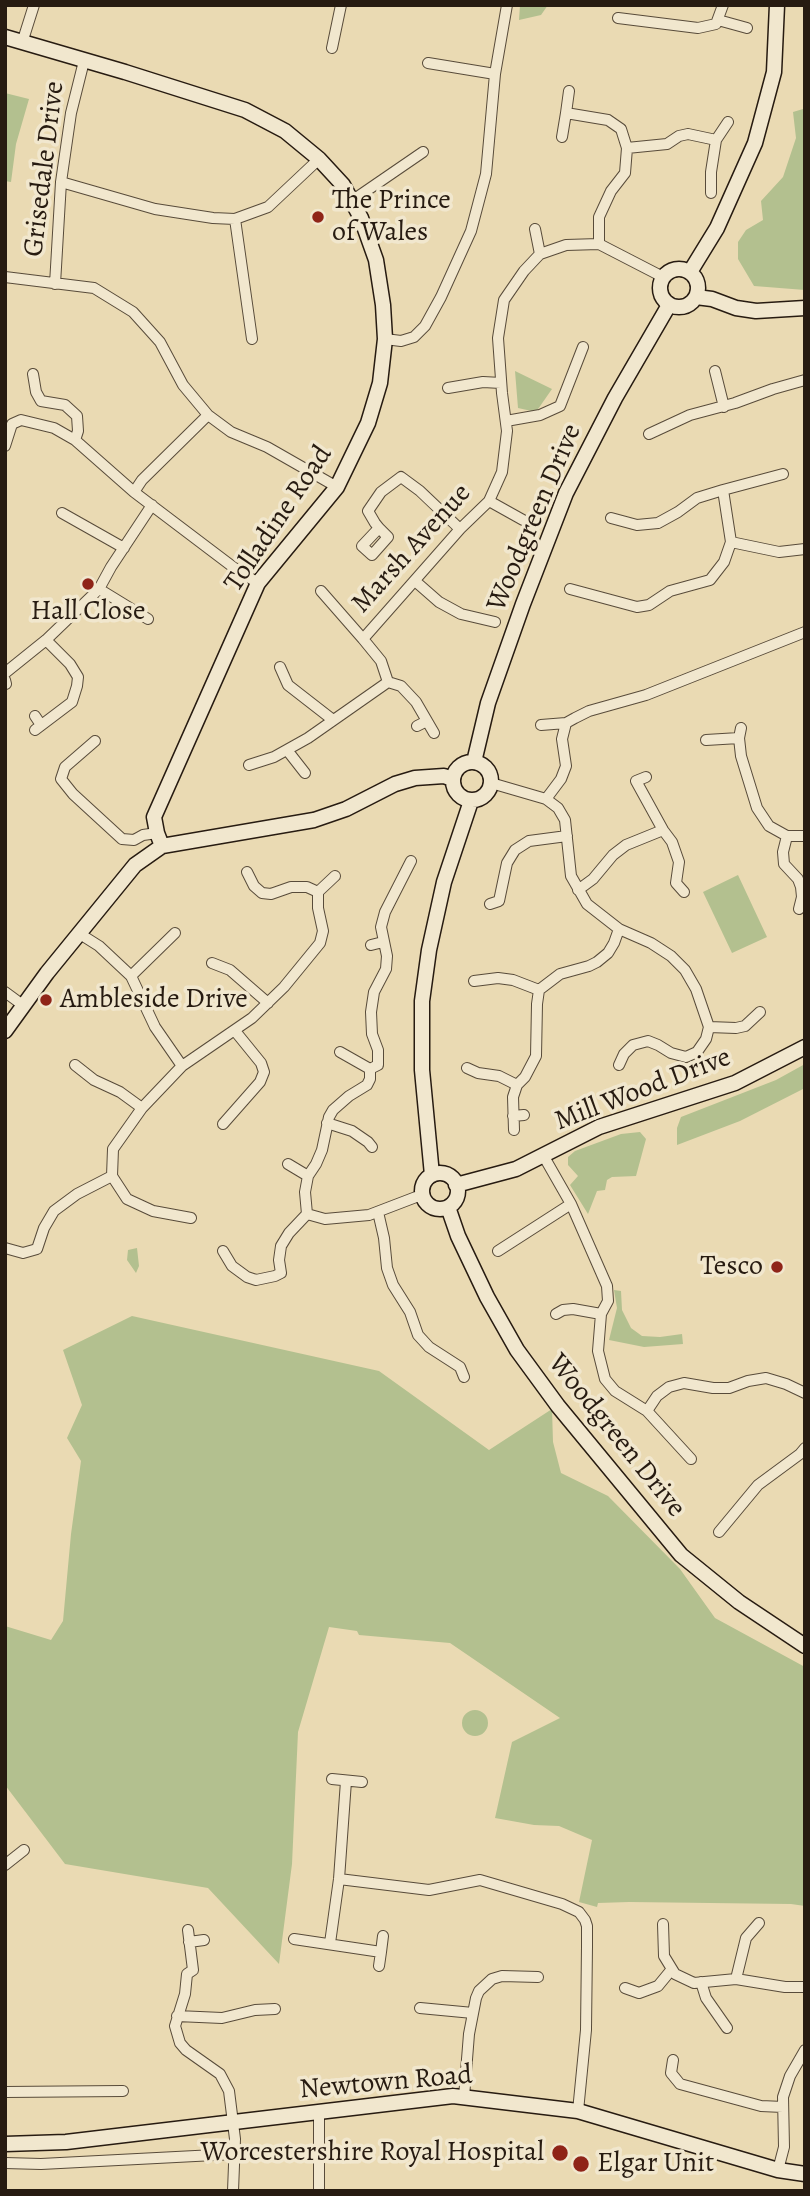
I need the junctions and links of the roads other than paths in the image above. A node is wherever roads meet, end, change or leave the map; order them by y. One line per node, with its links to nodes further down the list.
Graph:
1 (34, 5): 10 (street)
2 (341, 5): 11 (street)
3 (507, 5): 14 (street)
4 (723, 5): 7 (street)
5 (777, 5): 30 (main road)
6 (618, 18): 7 (street)
7 (718, 20): 8 (street)
8 (747, 29)
9 (5, 37): 10 (main road, Tolladine Road)
10 (22, 43): 12 (main road, Tolladine Road)
11 (332, 48)
12 (83, 61): 22 (main road, Tolladine Road); 23 (street, Grisedale Drive)
13 (428, 63): 14 (street)
14 (495, 74): 38 (street)
15 (569, 91): 16 (street)
16 (566, 113): 18 (street); 20 (street)
17 (728, 122): 19 (street)
18 (562, 137)
19 (716, 140): 20 (street); 24 (street)
20 (628, 148): 28 (street)
21 (423, 152): 25 (street)
22 (319, 159): 25 (main road, Tolladine Road); 26 (street)
23 (61, 182): 26 (street); 33 (street, Grisedale Drive)
24 (711, 193)
25 (352, 201): 38 (main road, Tolladine Road)
26 (235, 219): 37 (street)
27 (535, 229): 29 (street)
28 (599, 244): 29 (street); 32 (street)
29 (540, 254): 43 (street, Marsh Avenue)
30 (690, 272): 32 (main road); 34 (main road)
31 (5, 277): 33 (street)
32 (663, 277): 35 (main road)
33 (55, 284): 46 (street)
34 (696, 297): 35 (main road); 36 (main road)
35 (669, 305): 86 (main road, Woodgreen Drive)
36 (805, 308)
37 (252, 338)
38 (385, 339): 52 (main road, Tolladine Road)
39 (583, 347): 47 (street)
40 (715, 371): 45 (street)
41 (33, 374): 49 (street)
42 (805, 380): 45 (street)
43 (501, 383): 44 (street); 47 (street, Marsh Avenue)
44 (448, 387)
45 (724, 407): 48 (street)
46 (208, 415): 52 (street); 54 (street)
47 (506, 421): 55 (street, Marsh Avenue)
48 (649, 434)
49 (75, 440): 50 (street); 54 (street)
50 (5, 446)
51 (783, 474): 53 (street)
52 (337, 486): 66 (main road, Tolladine Road)
53 (723, 490): 58 (street); 62 (street)
54 (134, 492): 56 (street)
55 (489, 501): 59 (street); 61 (street, Marsh Avenue)
56 (152, 505): 63 (street); 66 (street)
57 (62, 513): 63 (street)
58 (611, 519)
59 (523, 520)
60 (379, 528): 61 (street)
61 (460, 529): 65 (street, Marsh Avenue)
62 (731, 542): 64 (street); 68 (street)
63 (124, 548): 67 (street)
64 (805, 548)
65 (415, 581): 71 (street); 73 (street, Marsh Avenue)
66 (258, 583): 98 (main road, Tolladine Road)
67 (99, 589): 70 (street); 74 (street)
68 (570, 589)
69 (321, 591): 73 (street)
70 (145, 614)
71 (495, 622)
72 (805, 632): 79 (street)
73 (363, 639): 77 (street, Marsh Avenue)
74 (46, 640): 76 (street); 80 (street)
75 (280, 667): 78 (street)
76 (6, 679)
77 (388, 682): 78 (street); 82 (street)
78 (333, 720): 85 (street)
79 (566, 723): 81 (street); 92 (street)
80 (37, 724)
81 (541, 725)
82 (434, 733)
83 (706, 740): 96 (street)
84 (95, 741): 98 (street)
85 (287, 750): 87 (street); 88 (street)
86 (474, 762): 90 (main road); 91 (main road)
87 (249, 765)
88 (305, 773)
89 (646, 777): 94 (street)
90 (452, 779): 93 (main road); 98 (main road)
91 (491, 783): 92 (street); 93 (main road)
92 (546, 799): 95 (street)
93 (471, 801): 140 (main road)
94 (663, 831): 102 (street); 104 (street)
95 (567, 836): 102 (street); 105 (street)
96 (786, 836): 97 (street); 106 (street)
97 (805, 836)
98 (160, 839): 109 (main road)
99 (411, 861): 110 (street)
100 (247, 872): 103 (street)
101 (335, 876): 103 (street)
102 (578, 890): 107 (street)
103 (318, 892): 117 (street)
104 (684, 892)
105 (490, 904)
106 (799, 909)
107 (619, 929): 115 (street); 120 (street)
108 (175, 933): 113 (street)
109 (80, 934): 113 (street); 118 (main road)
110 (383, 942): 111 (street); 129 (street)
111 (371, 944)
112 (212, 962): 117 (street)
113 (131, 976): 127 (street)
114 (474, 981): 115 (street)
115 (539, 990): 130 (street)
116 (5, 992): 118 (street)
117 (268, 1003): 122 (street)
118 (24, 1006): 121 (main road)
119 (760, 1012): 120 (street)
120 (709, 1027): 126 (street)
121 (5, 1031)
122 (235, 1031): 127 (street); 134 (street)
123 (805, 1047): 138 (main road, Mill Wood Drive)
124 (340, 1052): 129 (street)
125 (75, 1065): 131 (street)
126 (619, 1065)
127 (182, 1066): 131 (street)
128 (467, 1068): 130 (street)
129 (370, 1069): 135 (street)
130 (517, 1085): 133 (street)
131 (142, 1108): 141 (street)
132 (524, 1115): 133 (street)
133 (513, 1116): 136 (street)
134 (223, 1124)
135 (327, 1124): 137 (street); 142 (street)
136 (514, 1130)
137 (372, 1147)
138 (543, 1155): 143 (main road, Mill Wood Drive); 145 (street)
139 (288, 1164): 142 (street)
140 (432, 1175): 143 (main road); 144 (main road)
141 (113, 1176): 149 (street); 150 (street)
142 (308, 1176): 148 (street)
143 (456, 1185): 146 (main road)
144 (423, 1197): 146 (main road); 147 (street)
145 (572, 1204): 152 (street); 154 (street)
146 (448, 1207): 161 (main road, Woodgreen Drive)
147 (377, 1212): 148 (street); 155 (street)
148 (307, 1214): 151 (street)
149 (191, 1218)
150 (5, 1248)
151 (223, 1251)
152 (498, 1251)
153 (556, 1314): 154 (street)
154 (601, 1314): 157 (street)
155 (464, 1377)
156 (805, 1393): 157 (street)
157 (647, 1411): 159 (street)
158 (805, 1448): 160 (street)
159 (691, 1459)
160 (719, 1532)
161 (805, 1646)
162 (332, 1779): 163 (street)
163 (345, 1781): 164 (street); 167 (street)
164 (362, 1782)
165 (24, 1850): 166 (street)
166 (5, 1865)
167 (339, 1879): 175 (street); 195 (street)
168 (759, 1923): 180 (street)
169 (663, 1924): 178 (street)
170 (188, 1930): 174 (street)
171 (383, 1936): 176 (street)
172 (294, 1939): 175 (street)
173 (204, 1940): 174 (street)
174 (189, 1942): 187 (street)
175 (330, 1943): 176 (street)
176 (381, 1952): 177 (street)
177 (379, 1966)
178 (672, 1969): 181 (street); 183 (street)
179 (538, 1977): 186 (street)
180 (736, 1979): 181 (street); 182 (street)
181 (701, 1982): 188 (street)
182 (805, 1987)
183 (625, 1988)
184 (420, 2008): 186 (street)
185 (275, 2009): 187 (street)
186 (473, 2013): 193 (street)
187 (177, 2016): 197 (street)
188 (727, 2028)
189 (805, 2050): 194 (street)
190 (673, 2060): 194 (street)
191 (124, 2091): 192 (street)
192 (5, 2092)
193 (464, 2097): 195 (main road, Newtown Road); 196 (main road, Newtown Road)
194 (783, 2107): 201 (street)
195 (578, 2111): 201 (main road, Newtown Road)
196 (319, 2112): 197 (main road, Newtown Road); 204 (street)
197 (234, 2123): 198 (main road, Newtown Road); 199 (street)
198 (5, 2144)
199 (234, 2154): 200 (street); 203 (street)
200 (5, 2163)
201 (778, 2170): 202 (main road, Newtown Road)
202 (805, 2174)
203 (233, 2191)
204 (319, 2191)

